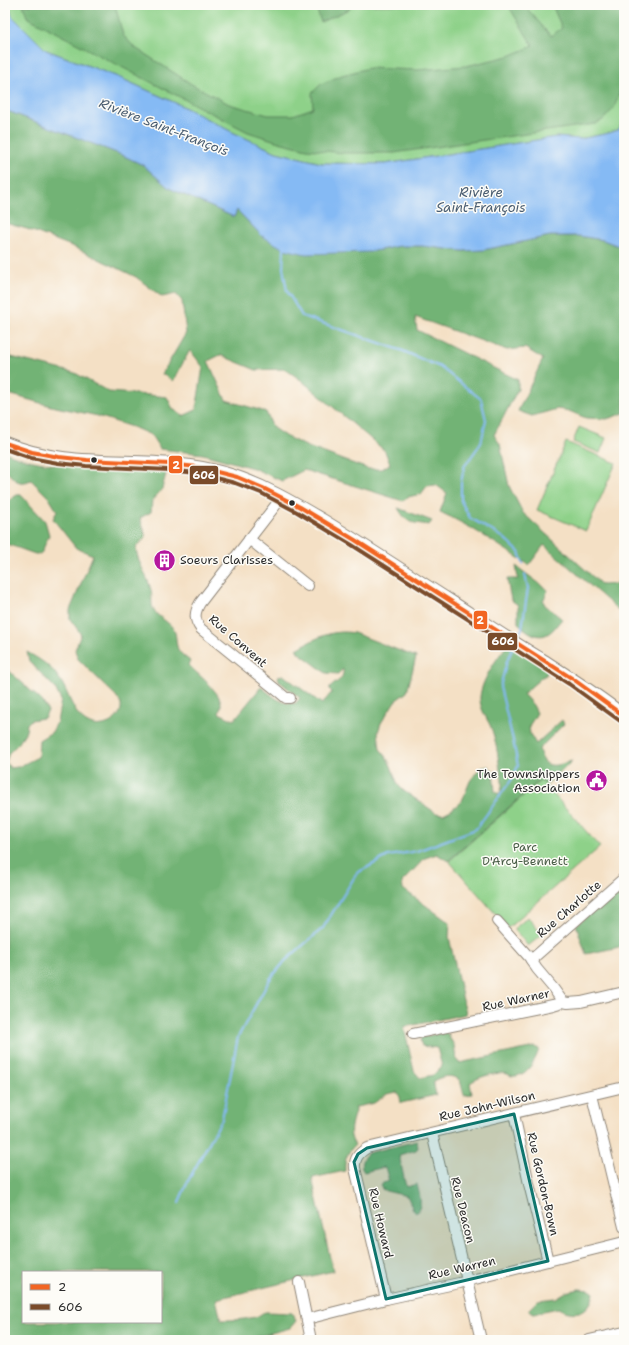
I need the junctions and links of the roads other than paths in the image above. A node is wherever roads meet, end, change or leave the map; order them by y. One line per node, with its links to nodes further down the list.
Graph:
1 (5, 443): 2 (main road)
2 (282, 497): 3 (street, Rue Convent); 6 (main road)
3 (249, 539): 4 (street); 5 (street, Rue Convent)
4 (308, 586)
5 (290, 698)
6 (624, 716)
7 (624, 878): 9 (street, Rue Charlotte)
8 (497, 921): 9 (street)
9 (531, 960): 11 (street)
10 (624, 992): 11 (street, Rue Warner)
11 (563, 1002): 12 (street, Rue Warner)
12 (413, 1034)
13 (624, 1087): 14 (street, Rue John-Wilson)
14 (592, 1095): 15 (street, Rue John-Wilson); 18 (street)
15 (514, 1114): 16 (street, Rue John-Wilson); 20 (street, Rue Gordon-Bown)
16 (432, 1133): 17 (street, Rue John-Wilson); 21 (street, Rue Deacon)
17 (358, 1154): 23 (street, Rue Howard)
18 (624, 1227)
19 (624, 1242): 20 (street, Rue Warren)
20 (548, 1261): 21 (street, Rue Warren)
21 (467, 1281): 23 (street, Rue Warren); 27 (street, Rue Deacon)
22 (298, 1282): 24 (street)
23 (386, 1299): 24 (street, Rue Warren)
24 (307, 1319): 26 (street)
25 (624, 1332): 28 (street)
26 (311, 1340)
27 (481, 1340)
28 (589, 1340)

